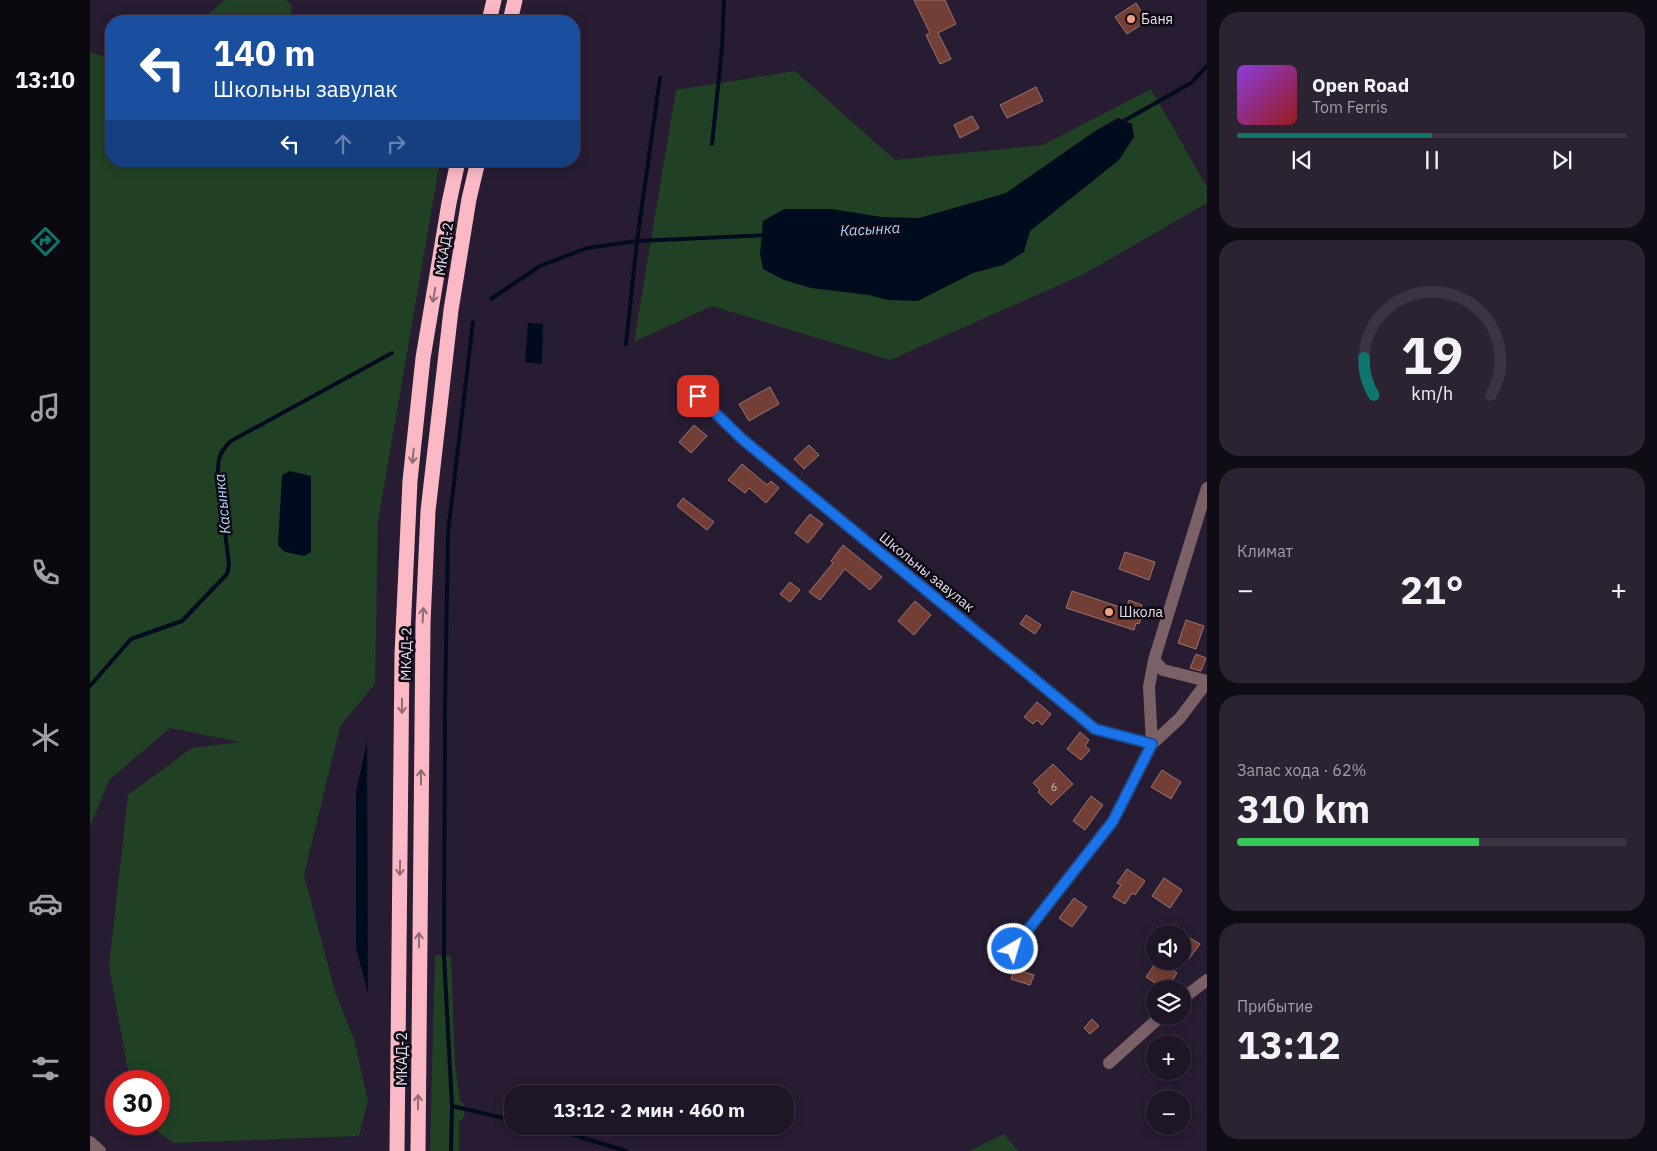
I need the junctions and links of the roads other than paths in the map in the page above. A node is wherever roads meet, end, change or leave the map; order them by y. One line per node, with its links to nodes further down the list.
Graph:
1 (494, 0): 3 (highway)
2 (514, 0): 4 (highway)
3 (490, 15)
4 (511, 15)
5 (457, 167): 19 (highway, one-way to 19)
6 (477, 167): 20 (highway, МКАД-2, one-way to 6)
7 (698, 396): 11 (street, Школьны завулак)
8 (1207, 488): 9 (street)
9 (1154, 660): 10 (street); 11 (street)
10 (1207, 682): 11 (street)
11 (1152, 744): 12 (street)
12 (1013, 949)
13 (1207, 980): 14 (street)
14 (1191, 992)
15 (1151, 1025): 16 (street)
16 (1109, 1063)
17 (90, 1142): 18 (street)
18 (100, 1151)
19 (397, 1151)
20 (418, 1151)

